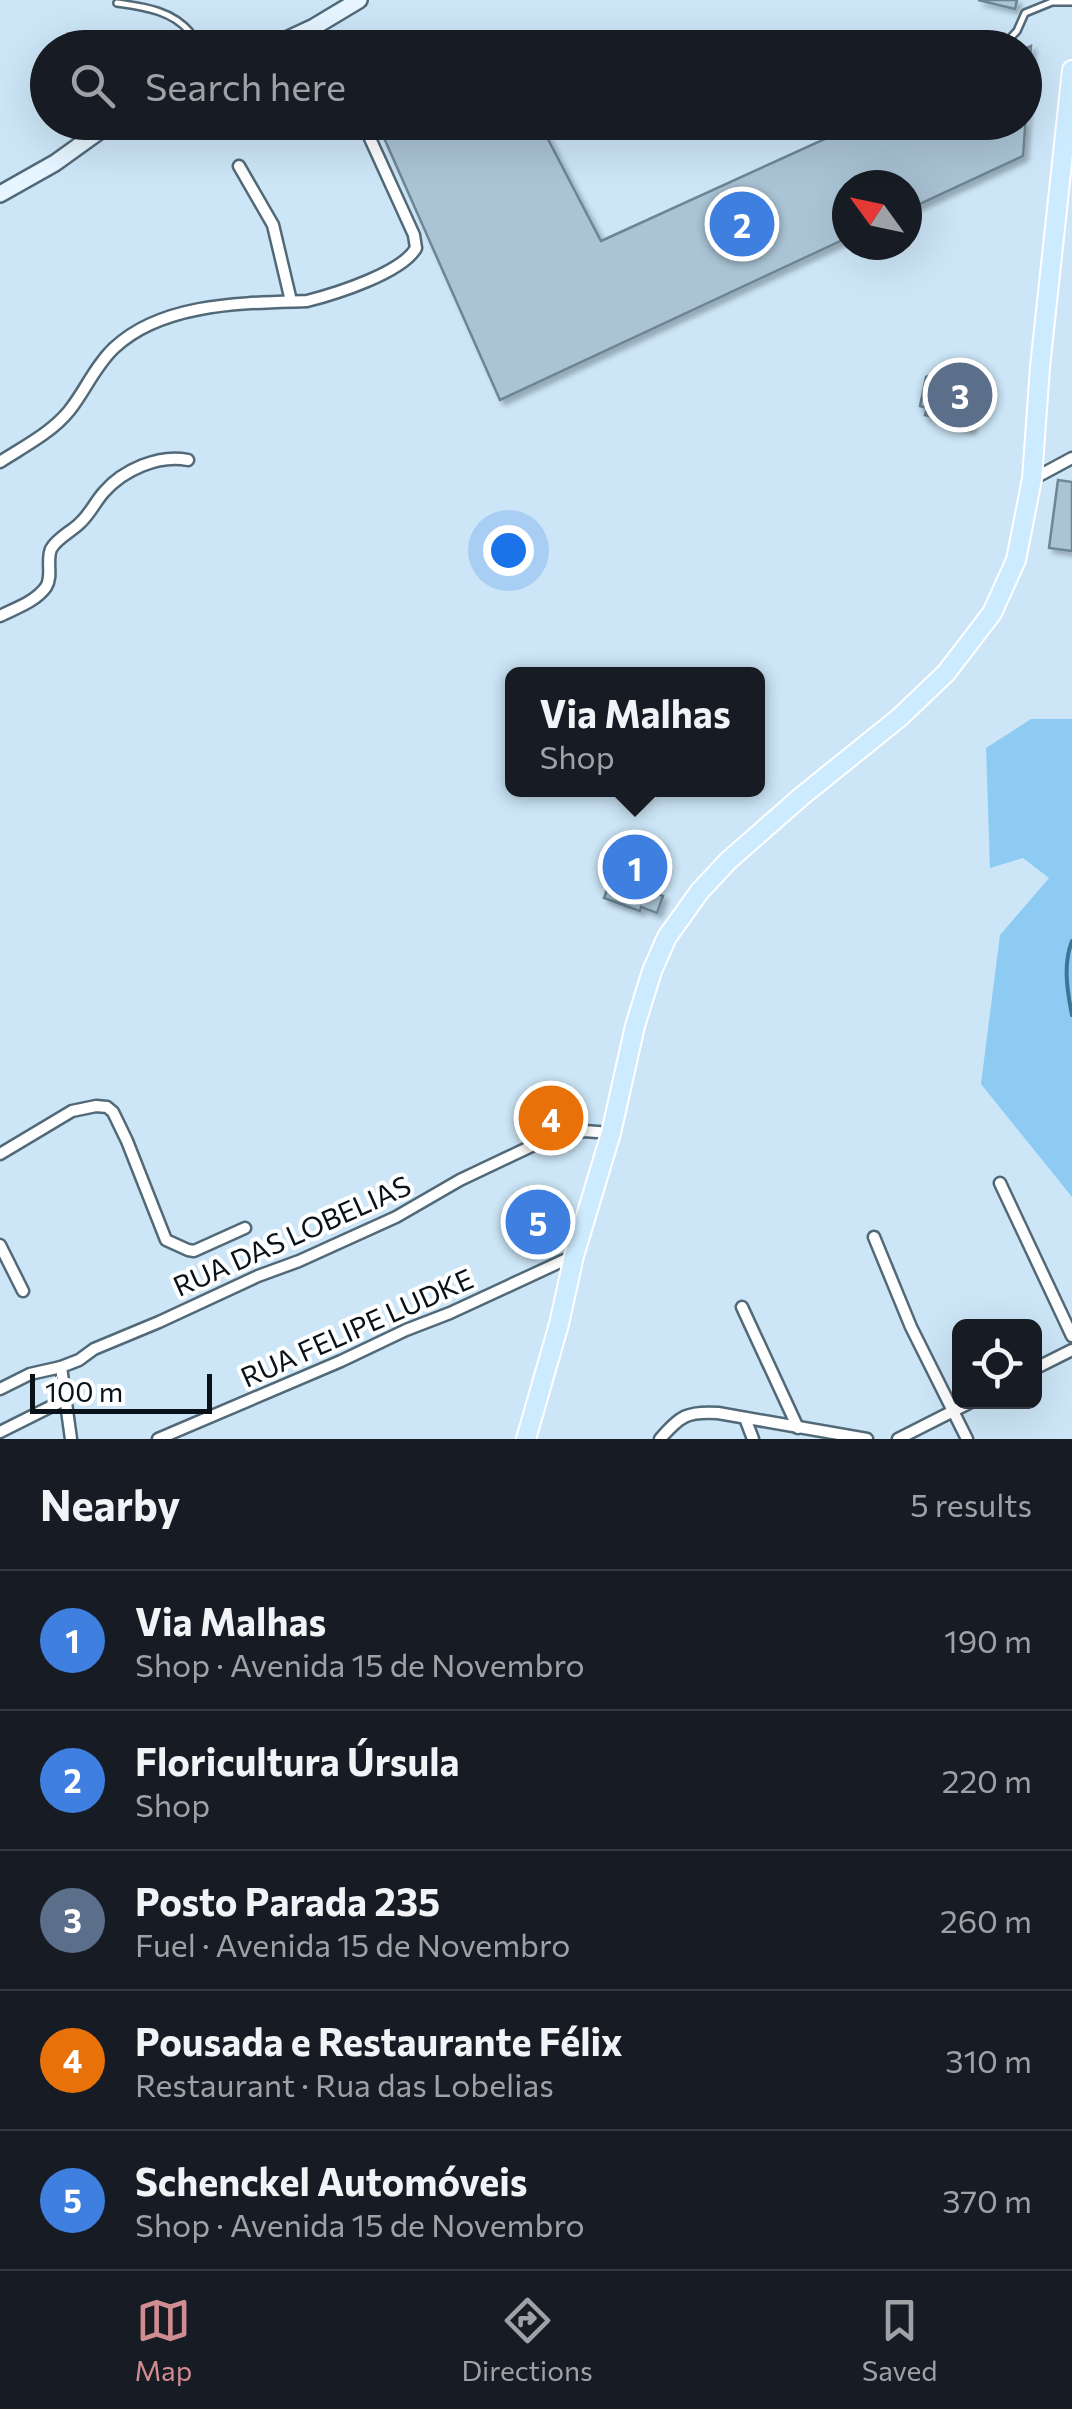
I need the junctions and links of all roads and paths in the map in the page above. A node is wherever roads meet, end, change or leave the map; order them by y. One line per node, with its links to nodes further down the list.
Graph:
1 (359, 0): 5 (street)
2 (1072, 2): 6 (lane)
3 (117, 3): 4 (lane)
4 (188, 30)
5 (306, 30)
6 (1018, 30)
7 (1072, 70): 16 (main road)
8 (86, 140): 11 (street)
9 (371, 140): 12 (street)
10 (239, 166): 12 (street)
11 (0, 194)
12 (291, 301): 15 (street)
13 (1072, 458): 16 (street)
14 (188, 460): 17 (street)
15 (0, 462)
16 (1032, 480): 18 (main road)
17 (0, 616)
18 (611, 1133): 24 (main road); 30 (street, RUA DAS LOBELIAS)
19 (0, 1154): 21 (street)
20 (1000, 1183): 27 (street)
21 (245, 1228)
22 (874, 1237): 33 (street)
23 (0, 1245): 25 (street)
24 (574, 1256): 38 (street, RUA FELIPE LUDKE); 39 (main road)
25 (23, 1292)
26 (742, 1307): 35 (street)
27 (1072, 1336)
28 (1072, 1350): 29 (street)
29 (1042, 1365)
30 (61, 1367): 31 (street, RUA DAS LOBELIAS); 32 (street)
31 (0, 1389)
32 (66, 1399): 36 (street); 37 (street)
33 (953, 1410): 43 (street); 44 (street)
34 (745, 1418): 35 (street); 40 (street); 41 (street)
35 (798, 1428): 42 (street)
36 (0, 1432)
37 (71, 1439)
38 (158, 1439)
39 (526, 1439)
40 (660, 1439)
41 (753, 1439)
42 (867, 1439)
43 (898, 1439)
44 (968, 1439)

